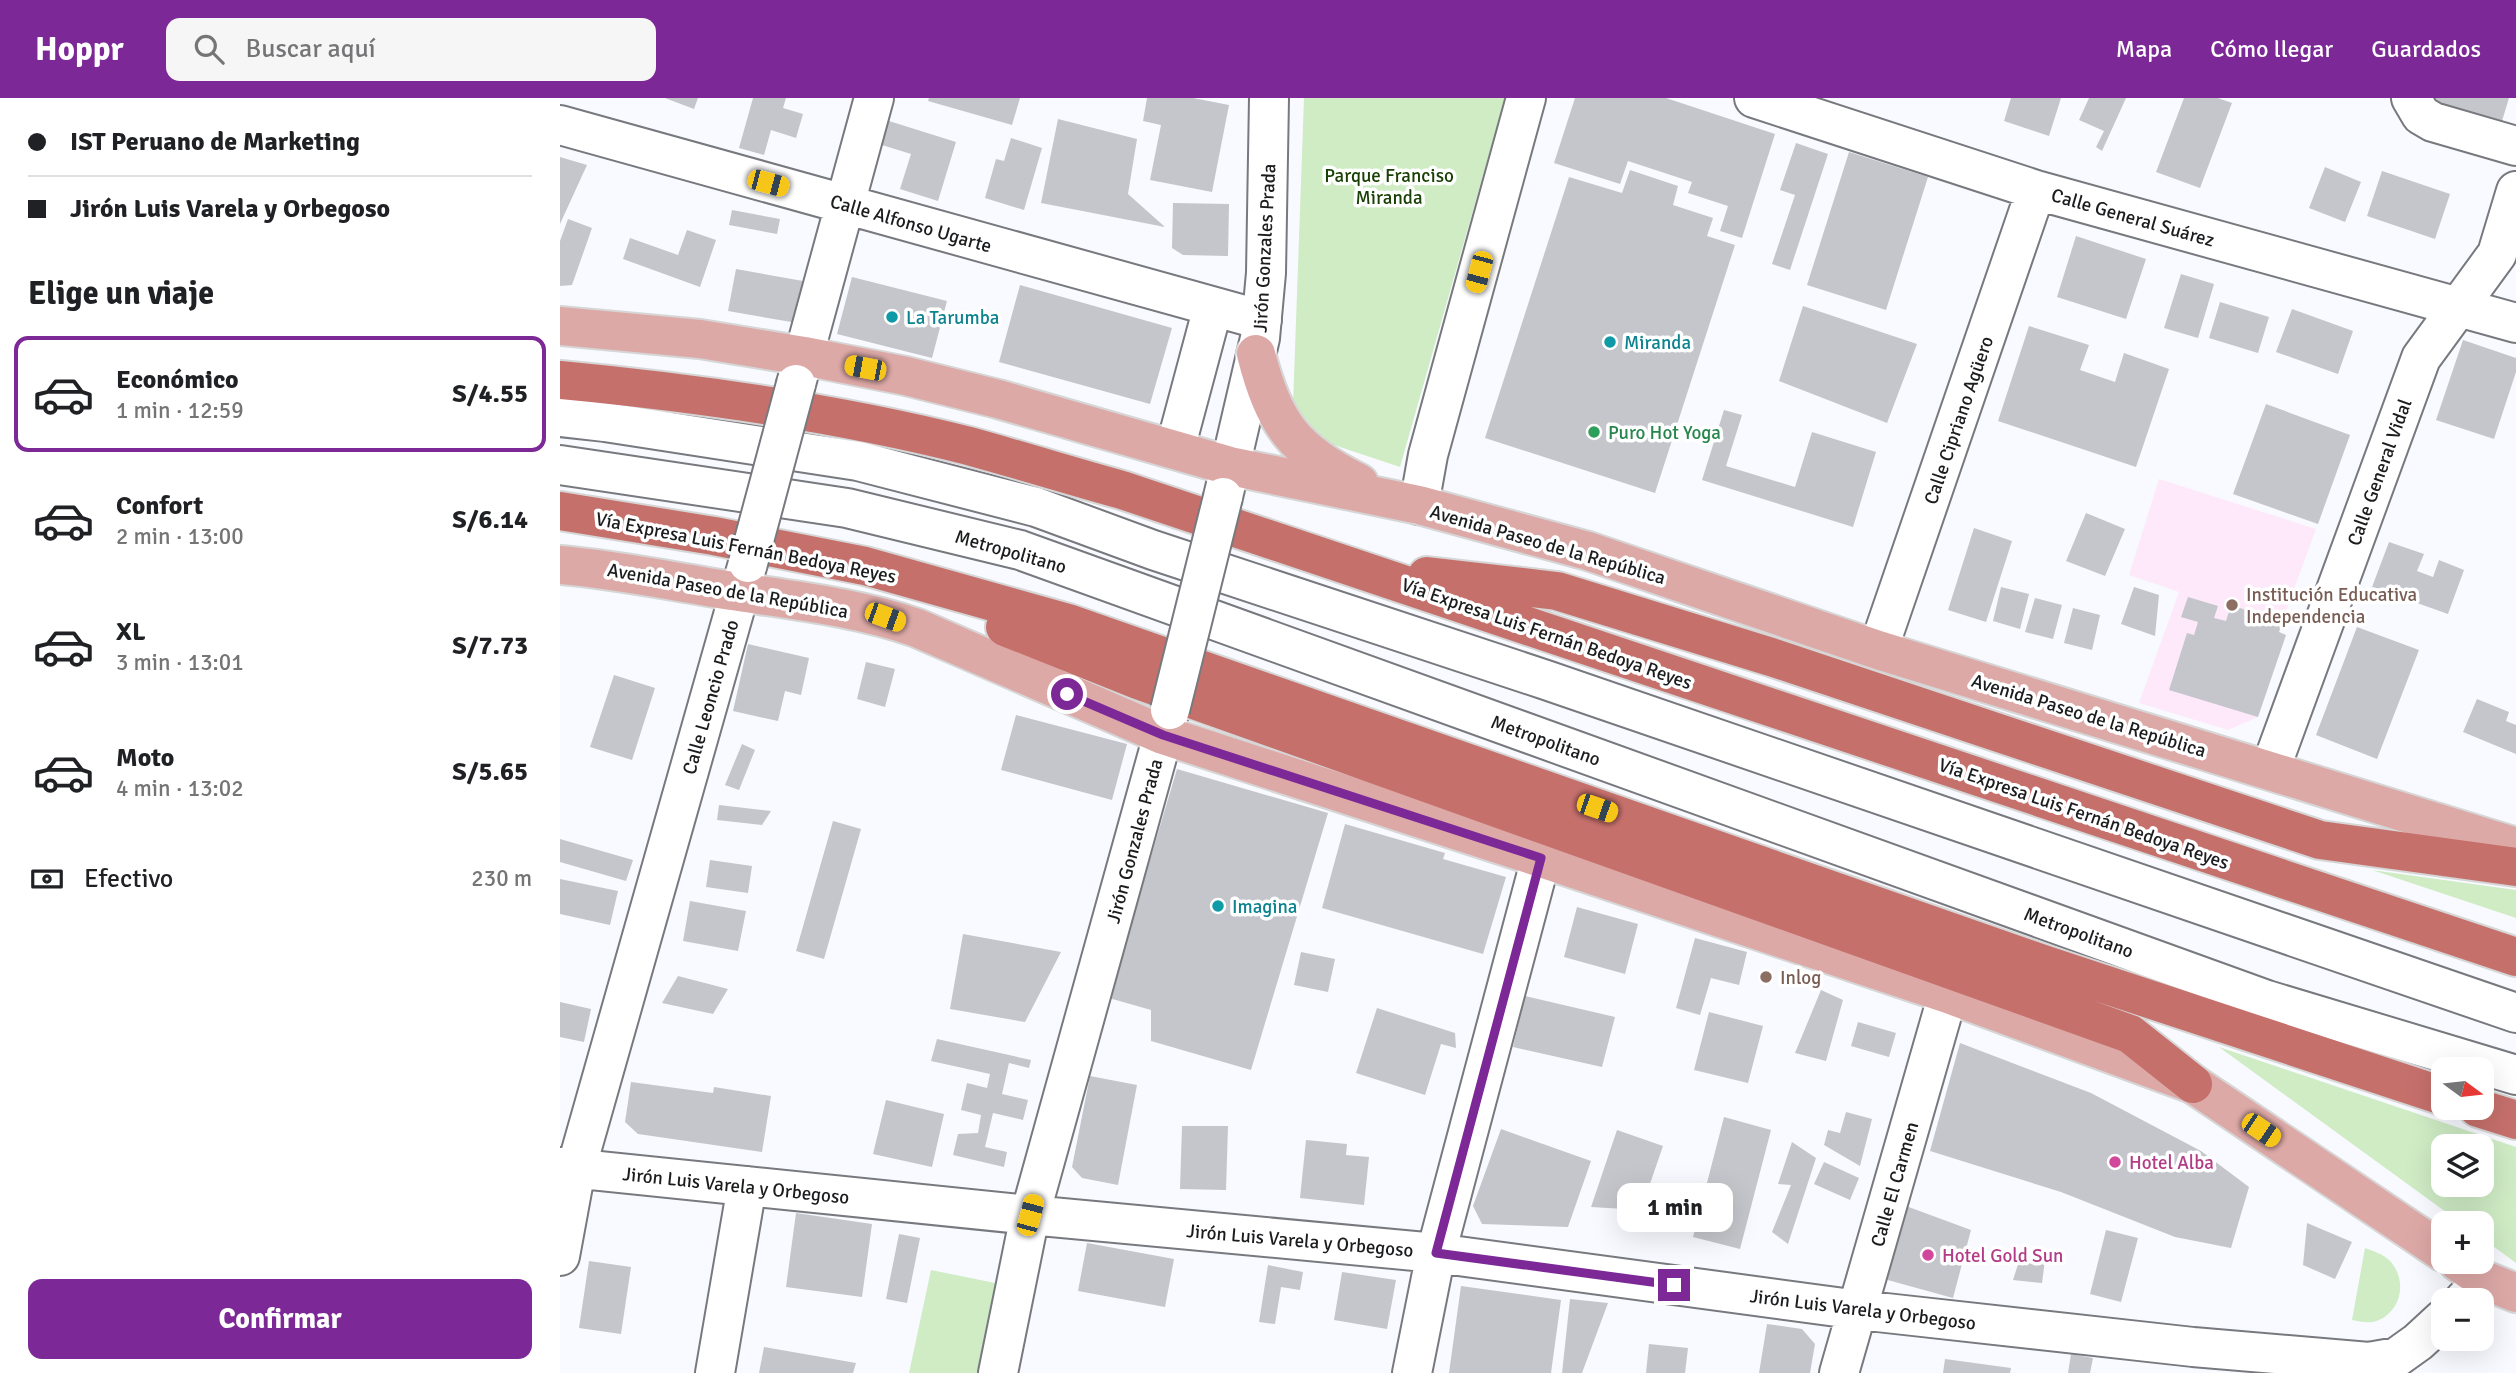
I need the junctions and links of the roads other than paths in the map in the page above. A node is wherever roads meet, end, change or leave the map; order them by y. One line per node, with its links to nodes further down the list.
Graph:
1 (874, 98): 10 (street, Calle Leoncio Prado)
2 (1269, 98): 15 (street, Jirón Gonzales Prada)
3 (1526, 98): 22 (street)
4 (1754, 98): 8 (street, Calle General Suárez)
5 (2411, 98): 7 (street)
6 (560, 125): 10 (street, Calle Alfonso Ugarte)
7 (2516, 146)
8 (2036, 190): 12 (street, Calle General Suárez); 28 (street, Calle Cipriano Agüero)
9 (2516, 191): 12 (street, Calle General Vidal)
10 (845, 204): 11 (street, Calle Alfonso Ugarte); 16 (street, Calle Leoncio Prado)
11 (1213, 307): 15 (street, Calle Alfonso Ugarte); 19 (street)
12 (2456, 307): 13 (street, Calle General Suárez); 30 (street, Calle General Vidal)
13 (2516, 323)
14 (560, 326): 16 (main road, Avenida Paseo de la República)
15 (1259, 337): 21 (street, Jirón Gonzales Prada); 22 (main road)
16 (800, 370): 19 (main road, Avenida Paseo de la República); 27 (street, Calle Leoncio Prado, bridge)
17 (560, 380): 26 (highway, Vía Expresa Luis Fernán Bedoya Reyes)
18 (560, 417): 36 (street)
19 (1175, 449): 21 (main road, Avenida Paseo de la República)
20 (560, 465): 37 (street, Metropolitano)
21 (1226, 482): 22 (main road, Avenida Paseo de la República); 29 (street, Jirón Gonzales Prada, bridge)
22 (1407, 503): 28 (main road, Avenida Paseo de la República)
23 (560, 511): 25 (highway, Vía Expresa Luis Fernán Bedoya Reyes)
24 (560, 565): 27 (main road, Avenida Paseo de la República)
25 (865, 566): 38 (highway); 39 (highway, Vía Expresa Luis Fernán Bedoya Reyes)
26 (1352, 568): 33 (highway); 34 (highway, Vía Expresa Luis Fernán Bedoya Reyes)
27 (744, 577): 29 (main road, Avenida Paseo de la República); 42 (street, Calle Leoncio Prado)
28 (1878, 650): 30 (main road, Avenida Paseo de la República)
29 (1167, 722): 32 (main road, Avenida Paseo de la República); 44 (street, Jirón Gonzales Prada)
30 (2270, 770): 31 (main road, Avenida Paseo de la República)
31 (2516, 847)
32 (1541, 858): 35 (main road, Avenida Paseo de la República); 46 (street)
33 (2516, 867)
34 (2516, 957)
35 (1948, 995): 38 (main road, Avenida Paseo de la República); 48 (street, Calle El Carmen)
36 (2516, 1013)
37 (2516, 1075)
38 (2193, 1084): 45 (main road, Avenida Paseo de la República)
39 (2431, 1092)
40 (2494, 1113): 41 (highway)
41 (2516, 1121)
42 (568, 1168): 43 (street, Jirón Luis Varela y Orbegoso); 47 (street, Calle Leoncio Prado)
43 (747, 1186): 44 (street, Jirón Luis Varela y Orbegoso); 51 (street)
44 (1030, 1215): 46 (street, Jirón Luis Varela y Orbegoso); 52 (street, Jirón Gonzales Prada)
45 (2431, 1244)
46 (1436, 1253): 48 (street, Jirón Luis Varela y Orbegoso); 53 (street)
47 (560, 1256)
48 (1859, 1310): 50 (street, Jirón Luis Varela y Orbegoso); 54 (street, Calle El Carmen)
49 (2431, 1330): 50 (street, Jirón Luis Varela y Orbegoso)
50 (2190, 1360)
51 (715, 1373)
52 (998, 1373)
53 (1412, 1373)
54 (1839, 1373)

